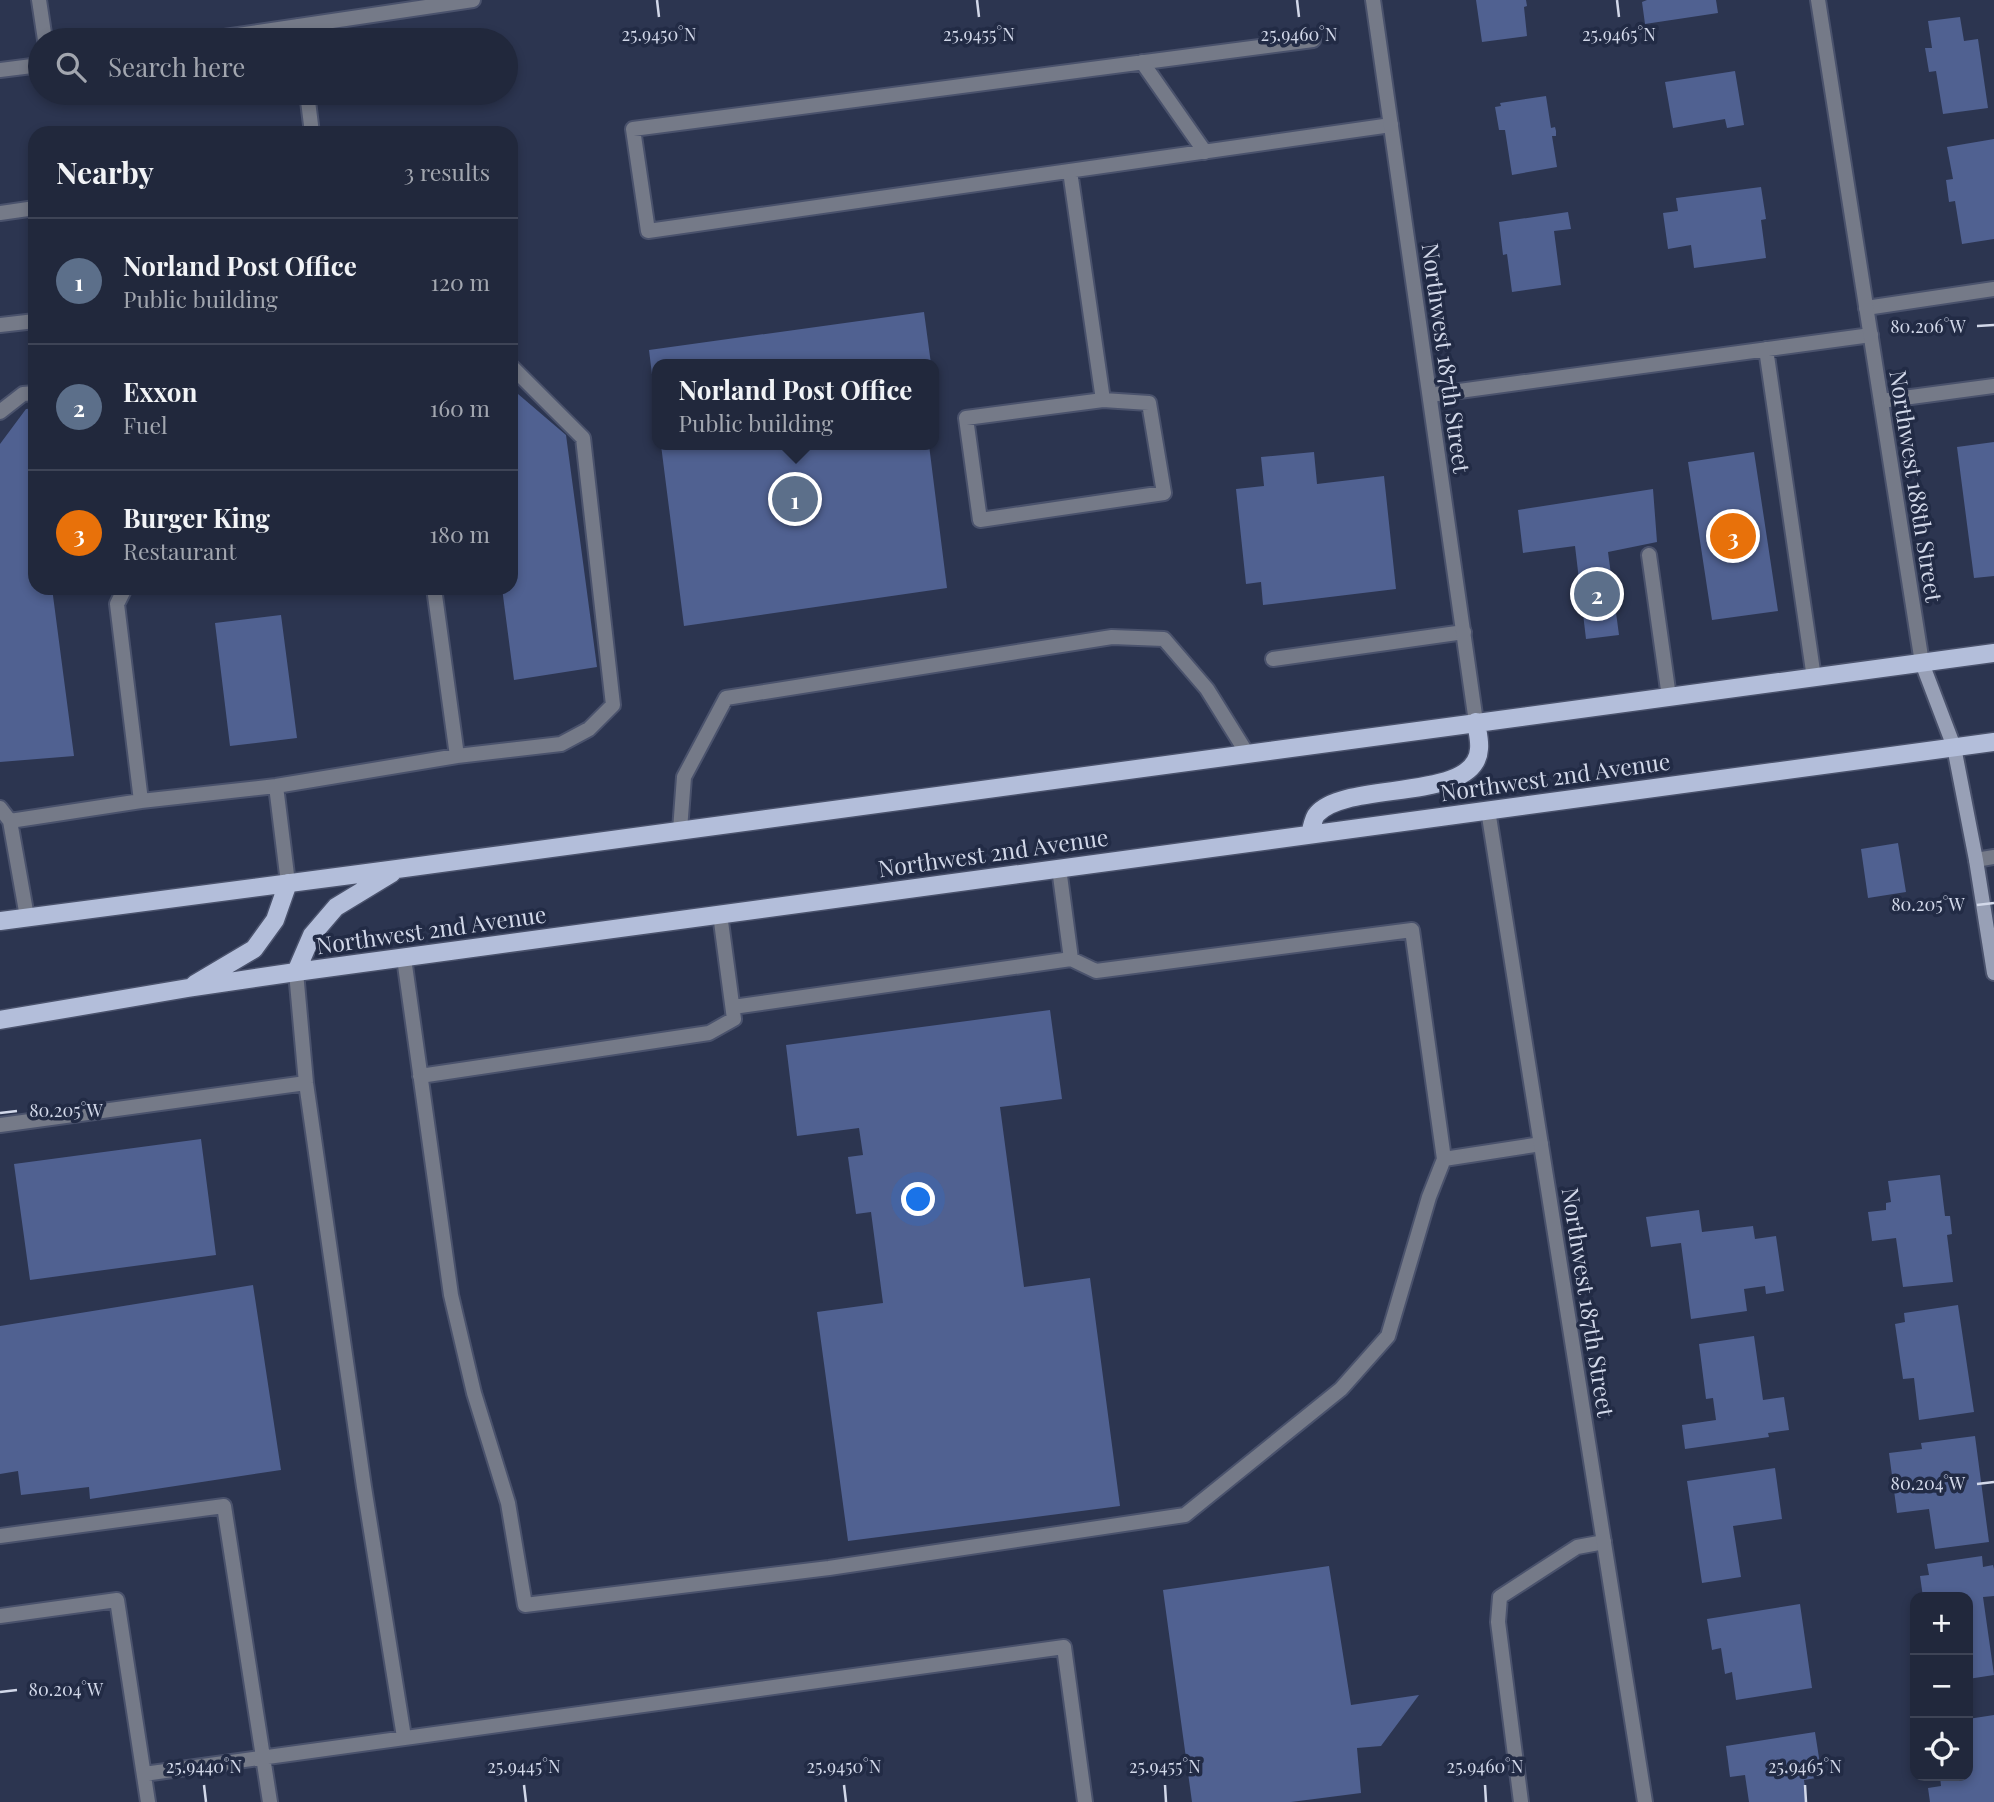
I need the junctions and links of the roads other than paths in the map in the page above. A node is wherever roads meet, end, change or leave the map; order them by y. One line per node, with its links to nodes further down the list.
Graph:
1 (39, 0): 5 (street)
2 (473, 0): 6 (street)
3 (1373, 0): 12 (street, Northwest 187th Street)
4 (1818, 0): 19 (street, Northwest 188th Street)
5 (44, 28)
6 (325, 28)
7 (1313, 40): 8 (street)
8 (1142, 62): 14 (street); 15 (street)
9 (28, 66): 10 (street)
10 (0, 70)
11 (308, 105): 13 (street)
12 (1391, 125): 14 (street); 27 (street, Northwest 187th Street)
13 (311, 126)
14 (1205, 152): 15 (street)
15 (1070, 171): 28 (street)
16 (28, 209): 17 (street)
17 (0, 213)
18 (1994, 289): 19 (street)
19 (1866, 308): 22 (street, Northwest 188th Street)
20 (28, 322): 21 (street)
21 (0, 325)
22 (1871, 335): 23 (street); 29 (street, Northwest 188th Street)
23 (1766, 349): 27 (street); 38 (street)
24 (518, 373): 44 (street)
25 (1994, 386): 29 (street)
26 (28, 394): 30 (street)
27 (1430, 396): 34 (street, Northwest 187th Street)
28 (1104, 400): 28 (street)
29 (1881, 401): 37 (street, Northwest 188th Street)
30 (0, 412)
31 (1649, 555): 39 (street)
32 (122, 595): 46 (street)
33 (435, 595): 44 (street)
34 (1464, 632): 36 (street); 40 (street, Northwest 187th Street)
35 (1994, 653): 37 (main road)
36 (1273, 659)
37 (1922, 663): 38 (main road); 42 (street, Northwest 188th Street)
38 (1814, 678): 39 (main road)
39 (1669, 697): 40 (main road)
40 (1476, 722): 43 (main road); 51 (main road)
41 (1994, 742): 42 (main road, Northwest 2nd Avenue)
42 (1954, 747): 48 (main road, Northwest 2nd Avenue); 53 (street, Northwest 188th Street)
43 (1248, 755): 50 (main road); 50 (street)
44 (457, 756): 45 (street)
45 (276, 786): 46 (street); 56 (street)
46 (141, 801): 49 (street)
47 (0, 808): 49 (street)
48 (1488, 810): 51 (main road, Northwest 2nd Avenue); 70 (street, Northwest 187th Street)
49 (10, 821): 58 (street)
50 (680, 830): 55 (main road)
51 (1310, 834): 54 (main road, Northwest 2nd Avenue)
52 (1994, 857): 53 (street)
53 (1976, 860): 63 (street, Northwest 188th Street)
54 (1059, 868): 57 (main road, Northwest 2nd Avenue); 61 (street)
55 (397, 869): 56 (main road); 62 (main road)
56 (288, 883): 58 (main road); 64 (main road)
57 (720, 914): 60 (main road, Northwest 2nd Avenue); 65 (street)
58 (27, 917): 59 (main road)
59 (0, 921)
60 (404, 958): 62 (main road, Northwest 2nd Avenue); 67 (street)
61 (1071, 959): 65 (street); 71 (street)
62 (296, 972): 64 (main road, Northwest 2nd Avenue); 68 (street)
63 (1994, 974)
64 (188, 988): 66 (main road, Northwest 2nd Avenue)
65 (733, 1007): 67 (street)
66 (0, 1020)
67 (421, 1076): 71 (street)
68 (306, 1083): 69 (street); 75 (street)
69 (0, 1125)
70 (1541, 1144): 71 (street); 73 (street, Northwest 187th Street)
71 (1444, 1158)
72 (0, 1536): 76 (street)
73 (1604, 1542): 81 (street); 82 (street, Northwest 187th Street)
74 (0, 1616): 77 (street)
75 (404, 1737): 76 (street); 80 (street)
76 (263, 1756): 77 (street); 79 (street)
77 (144, 1774): 78 (street)
78 (148, 1802)
79 (270, 1802)
80 (1085, 1802)
81 (1521, 1802)
82 (1645, 1802)

